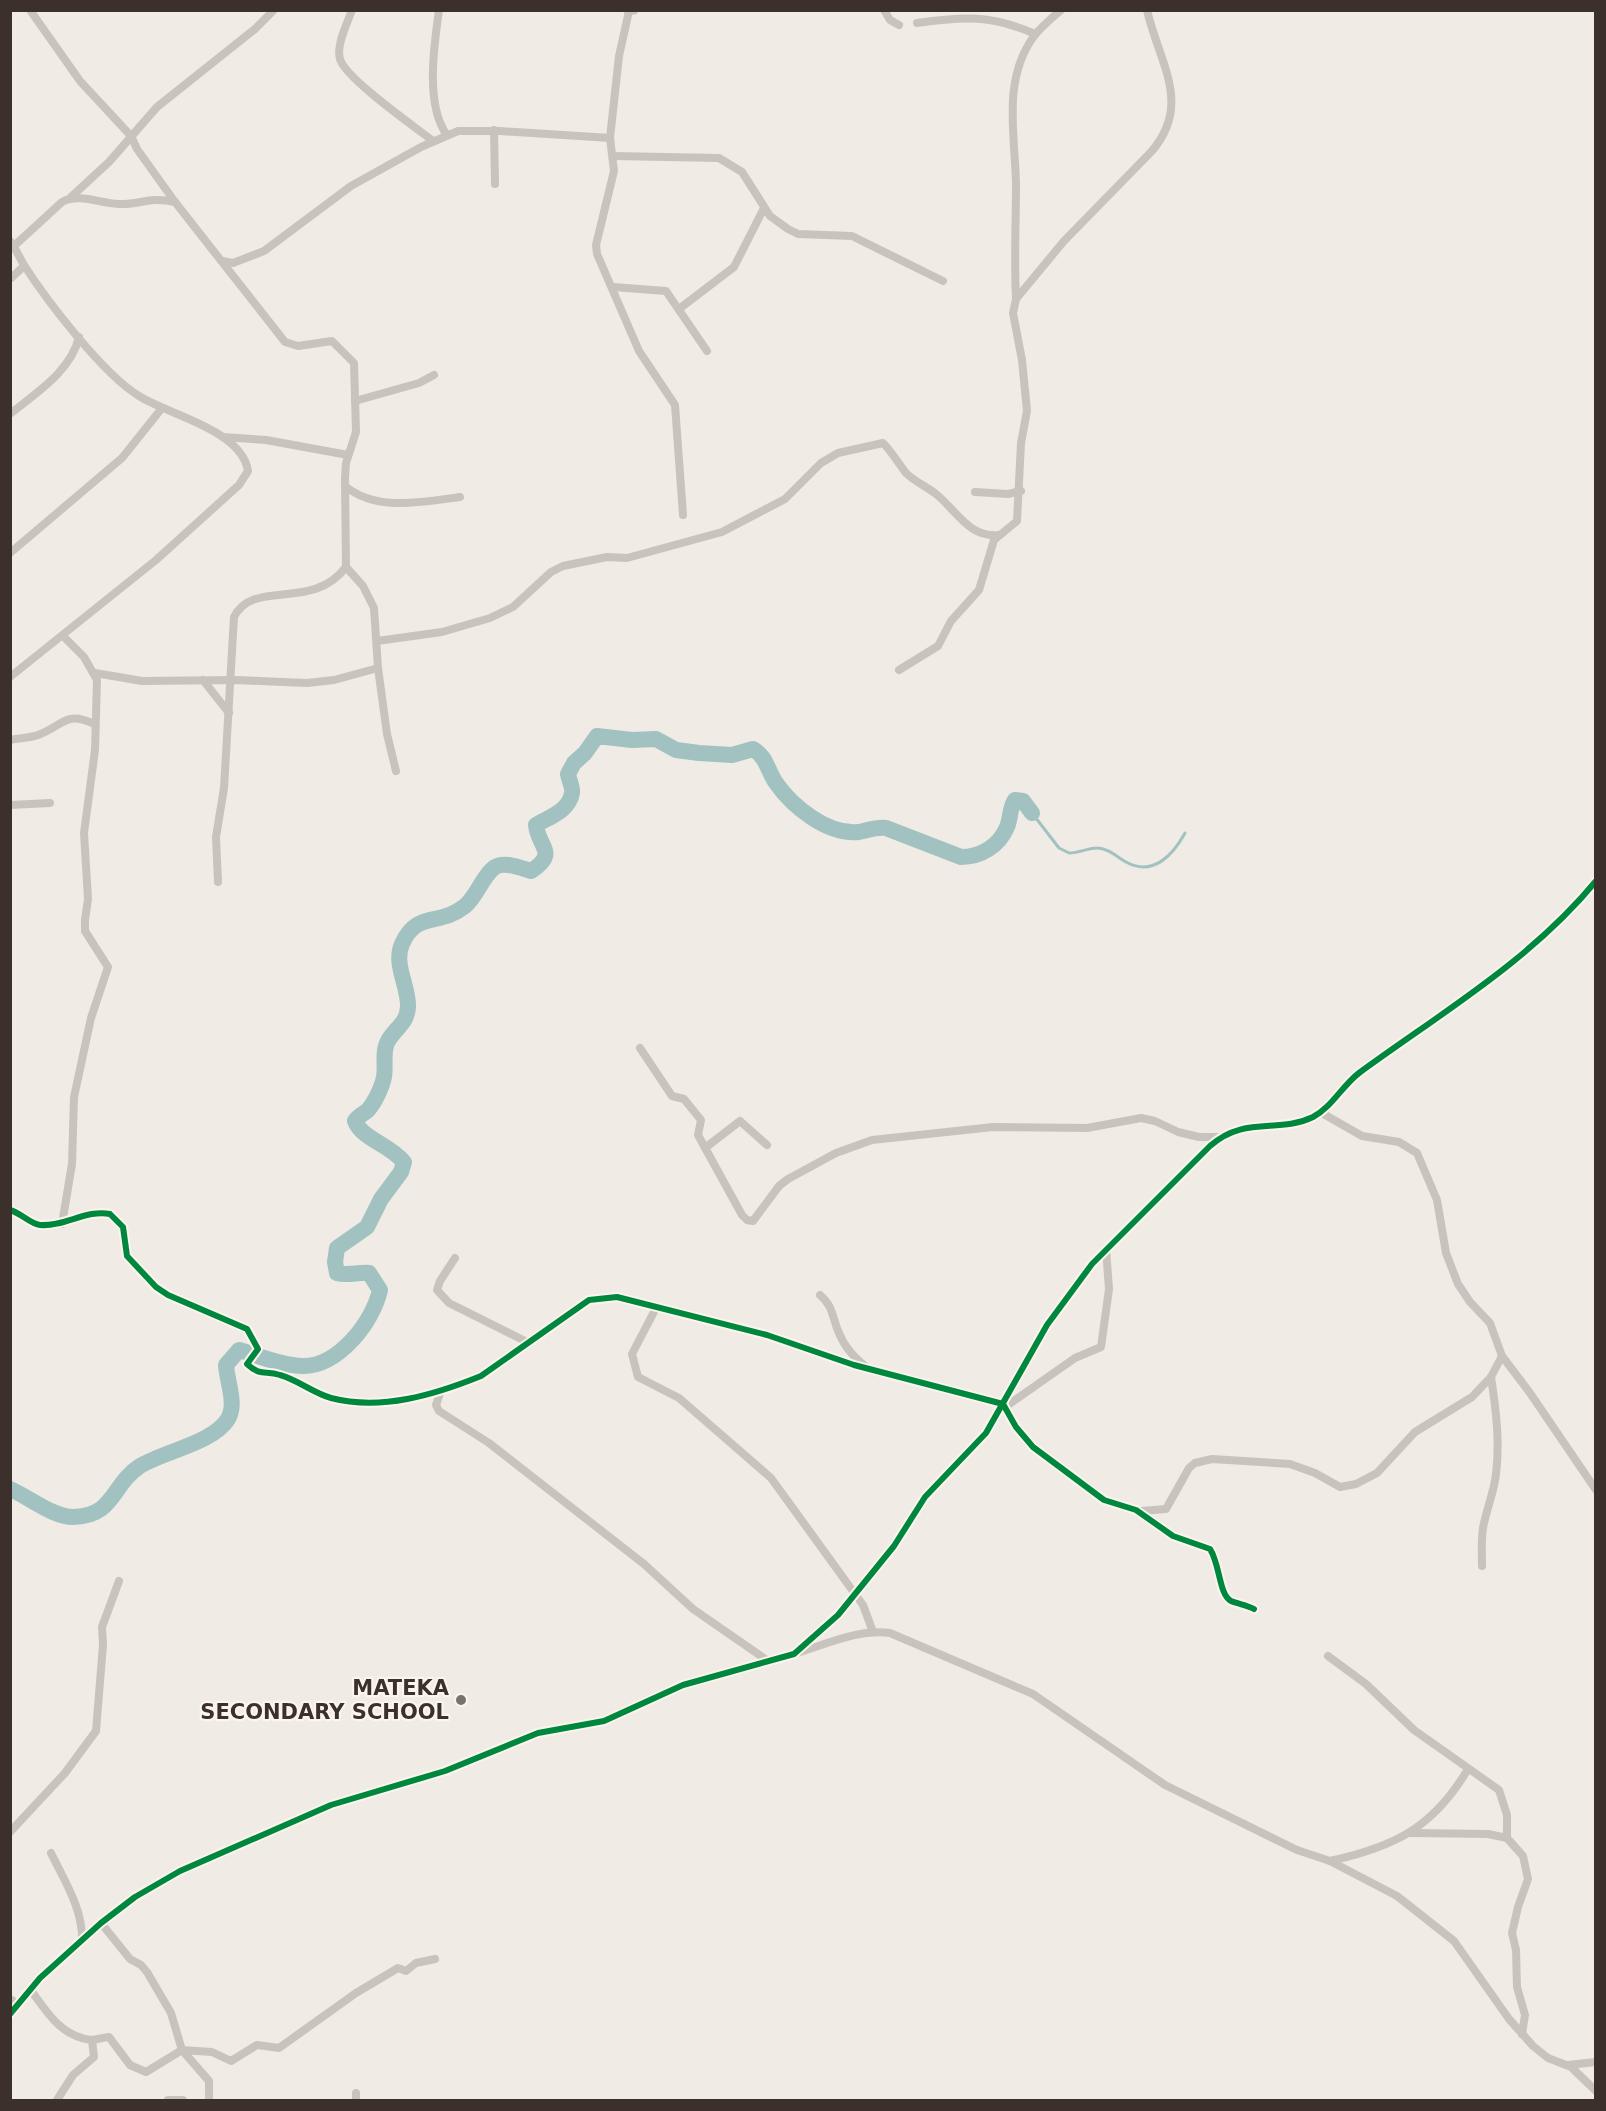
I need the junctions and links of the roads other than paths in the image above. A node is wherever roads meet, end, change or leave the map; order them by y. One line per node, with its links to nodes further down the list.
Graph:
1 (30, 10): 15 (street)
2 (274, 10): 15 (street)
3 (352, 10): 17 (street)
4 (439, 10): 14 (street)
5 (634, 10): 9 (street)
6 (884, 10): 11 (street)
7 (1061, 10): 12 (street)
8 (1147, 10): 29 (street)
9 (628, 11): 16 (street)
10 (917, 23): 12 (street)
11 (899, 25)
12 (1035, 34): 29 (street)
13 (494, 130): 14 (street); 16 (street); 19 (street)
14 (447, 135): 17 (street)
15 (131, 136): 20 (street); 21 (street)
16 (610, 138): 18 (street)
17 (433, 141): 24 (street)
18 (613, 156): 22 (street); 28 (street)
19 (495, 184)
20 (71, 197): 21 (street); 23 (street)
21 (175, 202): 24 (street)
22 (764, 208): 27 (street); 30 (street)
23 (12, 244): 25 (street)
24 (222, 261): 34 (street)
25 (24, 266): 26 (street); 31 (street)
26 (10, 279)
27 (943, 281)
28 (613, 287): 30 (street); 43 (street)
29 (1016, 299): 40 (street)
30 (679, 309): 32 (street)
31 (79, 337): 35 (street); 36 (street)
32 (707, 351)
33 (434, 375): 34 (street)
34 (355, 401): 38 (street)
35 (162, 408): 37 (street); 45 (street)
36 (10, 414)
37 (222, 437): 38 (street); 47 (street)
38 (348, 455): 39 (street)
39 (345, 486): 42 (street); 46 (street)
40 (1021, 491): 41 (street); 44 (street)
41 (975, 492)
42 (460, 497)
43 (683, 515)
44 (1000, 535): 48 (street); 50 (street)
45 (10, 553)
46 (346, 567): 48 (street); 54 (street)
47 (64, 637): 51 (street); 52 (street)
48 (377, 641): 49 (street)
49 (378, 668): 54 (street); 58 (street)
50 (899, 670)
51 (95, 673): 53 (street); 56 (street)
52 (10, 677)
53 (202, 680): 54 (street); 55 (street)
54 (230, 680): 55 (street)
55 (229, 712): 62 (street)
56 (94, 724): 57 (street); 69 (street)
57 (10, 740)
58 (396, 771)
59 (50, 803): 60 (street)
60 (10, 805)
61 (1596, 881): 64 (street)
62 (218, 882)
63 (640, 1048): 67 (street)
64 (1320, 1112): 65 (street); 75 (street)
65 (1220, 1137): 67 (street); 70 (street)
66 (767, 1145): 67 (street)
67 (705, 1148)
68 (10, 1210): 69 (street)
69 (62, 1224): 78 (street)
70 (1106, 1250): 79 (street); 79 (street)
71 (455, 1258): 74 (street)
72 (820, 1295): 76 (street)
73 (656, 1308): 74 (street); 76 (street); 84 (street)
74 (529, 1343): 78 (street)
75 (1502, 1356): 77 (street); 80 (street)
76 (867, 1368): 79 (street)
77 (1491, 1377): 81 (street); 82 (street)
78 (441, 1390): 89 (street)
79 (1004, 1405): 81 (street); 84 (street)
80 (1596, 1490)
81 (1137, 1511): 85 (street)
82 (1482, 1566)
83 (119, 1581): 91 (street)
84 (854, 1595): 86 (street); 87 (street)
85 (1254, 1609)
86 (873, 1632): 87 (street); 95 (street)
87 (794, 1654): 89 (street)
88 (1328, 1656): 90 (street)
89 (768, 1661): 96 (street)
90 (1468, 1769): 92 (street); 93 (street)
91 (10, 1832)
92 (1410, 1833): 93 (street); 95 (street)
93 (1507, 1838): 103 (street)
94 (51, 1853): 97 (street)
95 (1330, 1861): 103 (street)
96 (101, 1923): 97 (street); 105 (street)
97 (82, 1941): 99 (street)
98 (435, 1959): 105 (street)
99 (30, 1989): 101 (street); 104 (street)
100 (10, 1999): 101 (street)
101 (18, 2004): 102 (street)
102 (10, 2014)
103 (1522, 2034): 107 (street)
104 (92, 2040): 105 (street); 109 (street)
105 (182, 2050): 112 (street)
106 (1596, 2062): 107 (street)
107 (1568, 2065): 108 (street)
108 (1596, 2091)
109 (57, 2100)
110 (168, 2100): 111 (street)
111 (183, 2100)
112 (209, 2100)

